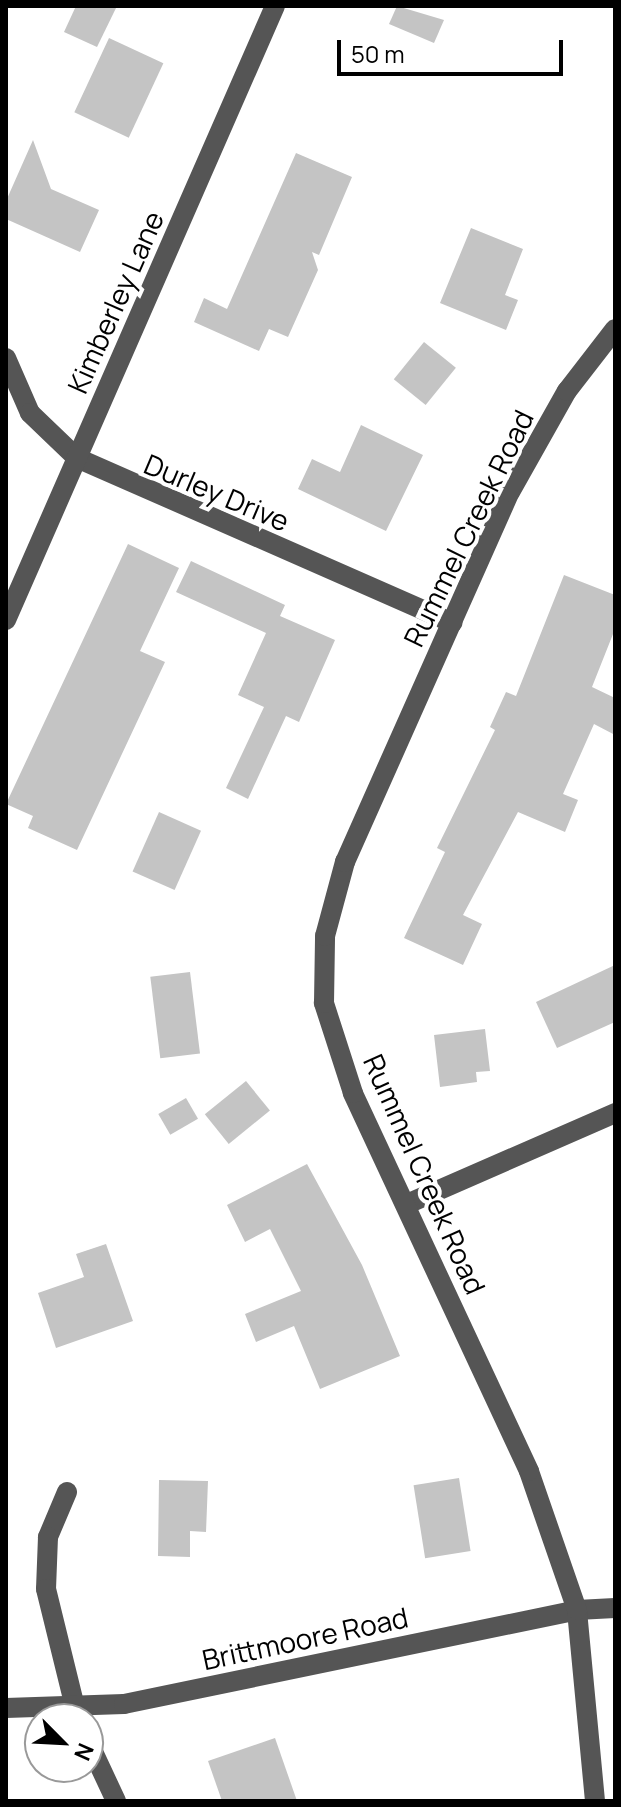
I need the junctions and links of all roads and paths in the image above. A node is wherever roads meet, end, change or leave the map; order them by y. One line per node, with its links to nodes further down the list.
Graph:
1 (275, 6): 4 (street, Kimberley Lane)
2 (615, 329): 6 (street, Rummel Creek Road)
3 (6, 358): 4 (street, Durley Drive)
4 (77, 458): 5 (street, Kimberley Lane); 6 (street, Durley Drive)
5 (6, 620)
6 (452, 623): 8 (street, Rummel Creek Road)
7 (615, 1113): 8 (street)
8 (407, 1204): 11 (street, Rummel Creek Road)
9 (67, 1492): 12 (street)
10 (615, 1608): 11 (street, Brittmoore Road)
11 (577, 1610): 13 (street, Brittmoore Road); 16 (street, Rummel Creek Road)
12 (72, 1703)
13 (104, 1708)
14 (104, 1775): 15 (street)
15 (116, 1801)
16 (595, 1801)

